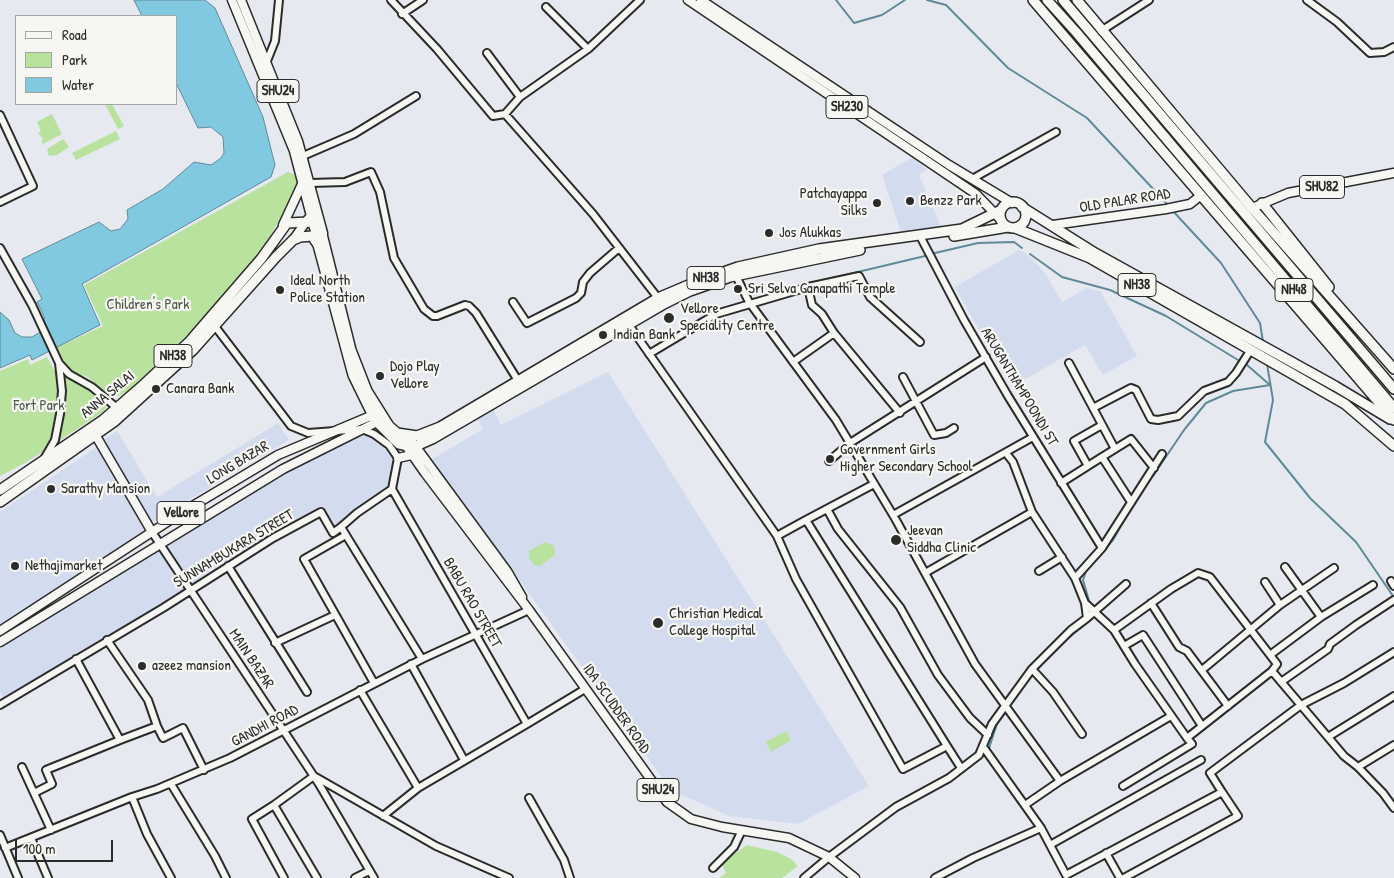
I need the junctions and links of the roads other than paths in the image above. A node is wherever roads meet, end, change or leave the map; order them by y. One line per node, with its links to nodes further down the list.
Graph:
1 (232, 0): 30 (main road, SHU24)
2 (241, 0): 21 (main road, SHU24)
3 (279, 0): 21 (street)
4 (390, 0): 16 (street)
5 (423, 0): 16 (street)
6 (640, 0): 19 (street)
7 (688, 0): 37 (main road, SH230)
8 (701, 0): 29 (main road, SH230)
9 (1033, 0): 31 (highway)
10 (1047, 0): 71 (highway, NH48)
11 (1063, 0): 67 (highway, NH48)
12 (1077, 0): 17 (highway)
13 (1149, 0): 17 (street)
14 (1307, 0): 18 (street)
15 (546, 7): 19 (street)
16 (402, 14): 24 (street)
17 (1101, 31): 36 (highway)
18 (1394, 47)
19 (588, 49): 23 (street)
20 (488, 53): 23 (street)
21 (267, 61): 27 (main road, SHU24)
22 (416, 96): 27 (street)
23 (520, 97): 24 (street)
24 (504, 114): 47 (street)
25 (0, 115): 32 (street)
26 (1056, 132): 29 (street)
27 (303, 156): 30 (main road, SHU24)
28 (1394, 173): 34 (main road, SHU82)
29 (972, 178): 33 (main road, SH230)
30 (306, 183): 38 (main road); 39 (main road); 42 (main road, SHU24); 66 (street)
31 (1200, 196): 40 (main road, OLD PALAR ROAD); 74 (highway)
32 (0, 202)
33 (1012, 203): 35 (highway, NH38); 37 (highway, NH38)
34 (1262, 203): 36 (main road, SHU82); 59 (highway)
35 (1022, 207): 40 (highway, NH38); 41 (highway)
36 (1252, 208): 59 (highway)
37 (999, 215): 41 (highway, NH38); 43 (highway, NH38)
38 (309, 219): 39 (highway); 42 (highway); 44 (main road); 45 (main road)
39 (284, 225): 69 (highway, ANNA SALAI / NH38)
40 (1053, 225): 74 (highway, NH38)
41 (1012, 228): 43 (highway, NH38); 57 (highway, NH38)
42 (323, 235): 79 (highway)
43 (922, 238): 48 (highway, NH38); 60 (street, ARUGANTHAMPOONDI ST)
44 (293, 240): 45 (highway); 53 (highway, ANNA SALAI / NH38)
45 (318, 245): 73 (highway)
46 (0, 248): 62 (street)
47 (619, 248): 50 (street); 51 (street)
48 (734, 272): 50 (highway, NH38); 52 (street); 54 (highway, NH38)
49 (808, 287): 52 (street); 55 (street); 56 (street)
50 (658, 298): 66 (highway, NH38)
51 (513, 302)
52 (751, 304): 58 (street); 61 (street)
53 (214, 325): 78 (street); 80 (highway, ANNA SALAI / NH38)
54 (629, 325): 58 (street); 86 (highway, NH38)
55 (834, 333): 61 (street); 72 (street)
56 (920, 342)
57 (1252, 352): 70 (street); 84 (highway, NH38)
58 (649, 354): 108 (street)
59 (1383, 356): 64 (highway)
60 (986, 357): 68 (street); 82 (street, ARUGANTHAMPOONDI ST)
61 (792, 362): 83 (street)
62 (59, 363): 69 (street); 92 (street)
63 (1068, 364): 70 (street)
64 (1394, 369)
65 (903, 377): 68 (street)
66 (517, 379): 81 (highway, NH38)
67 (1394, 389)
68 (917, 403): 72 (street); 76 (street)
69 (117, 408): 92 (highway, ANNA SALAI / NH38)
70 (1093, 408): 75 (street)
71 (1394, 408)
72 (900, 413): 83 (street)
73 (375, 418): 77 (main road); 78 (main road, LONG BAZAR / Vellore); 86 (highway)
74 (1394, 421)
75 (1102, 425): 85 (street); 93 (street)
76 (954, 428)
77 (362, 429): 78 (street); 90 (street); 109 (main road)
78 (334, 430): 106 (main road, LONG BAZAR / Vellore)
79 (398, 433): 81 (highway); 86 (main road, SHU24)
80 (96, 436): 99 (highway, ANNA SALAI / NH38); 106 (main road)
81 (408, 436): 86 (main road, SHU24)
82 (1033, 437): 87 (street); 95 (street, ARUGANTHAMPOONDI ST)
83 (850, 443): 91 (street); 96 (street)
84 (1394, 446)
85 (1115, 449): 89 (street); 94 (street)
86 (413, 450): 90 (main road); 127 (main road, SHU24)
87 (1006, 452): 102 (street); 103 (street)
88 (1162, 454): 94 (street)
89 (1102, 457): 93 (street); 100 (street)
90 (398, 458): 97 (street)
91 (829, 461)
92 (42, 463): 98 (highway, ANNA SALAI / NH38)
93 (1088, 466): 95 (street)
94 (1154, 468): 100 (street)
95 (1061, 483): 110 (street, ARUGANTHAMPOONDI ST)
96 (874, 484): 101 (street); 103 (street)
97 (392, 489): 105 (street); 135 (street, BABU RAO STREET)
98 (0, 490)
99 (0, 502)
100 (1131, 502): 110 (street)
101 (827, 509): 104 (street); 164 (street)
102 (1032, 512): 111 (street); 116 (street)
103 (893, 515): 116 (street)
104 (806, 520): 108 (street); 169 (street)
105 (341, 527): 107 (street); 112 (street, SUNNAMBUKARA STREET)
106 (152, 532): 109 (street, MAIN BAZAR); 134 (main road, LONG BAZAR / Vellore)
107 (346, 535): 129 (street); 143 (street)
108 (777, 536): 169 (street)
109 (160, 545): 122 (street, MAIN BAZAR); 137 (main road)
110 (1102, 548): 117 (street)
111 (1062, 557): 115 (street); 117 (street)
112 (228, 566): 122 (street, SUNNAMBUKARA STREET); 138 (street)
113 (1285, 567): 121 (street)
114 (1334, 568): 121 (street)
115 (1039, 571)
116 (925, 573): 155 (street)
117 (1076, 578): 124 (street)
118 (1265, 582): 126 (street)
119 (1126, 584): 128 (street)
120 (1372, 584): 130 (street)
121 (1302, 590): 126 (street); 130 (street)
122 (190, 591): 136 (street, SUNNAMBUKARA STREET); 162 (street, MAIN BAZAR)
123 (1394, 600): 148 (street)
124 (1085, 603): 128 (street); 131 (street)
125 (1152, 603): 132 (street); 133 (street); 146 (street)
126 (1280, 605): 132 (street)
127 (529, 610): 135 (street, GANDHI ROAD); 150 (main road, IDA SCUDDER ROAD / SHU24)
128 (1096, 613): 131 (street); 133 (street)
129 (335, 615): 138 (street); 149 (street)
130 (1321, 616): 141 (street)
131 (1087, 618): 145 (street)
132 (1250, 629): 141 (street); 146 (street)
133 (1114, 630): 139 (street)
134 (0, 631)
135 (476, 634): 143 (street, GANDHI ROAD); 159 (street, BABU RAO STREET)
136 (107, 640): 142 (street, SUNNAMBUKARA STREET); 160 (street)
137 (0, 642)
138 (275, 643): 152 (street)
139 (1124, 646): 158 (street); 161 (street)
140 (1394, 652): 156 (street)
141 (1270, 655): 147 (street)
142 (76, 658): 154 (street, SUNNAMBUKARA STREET); 167 (street)
143 (422, 659): 144 (street, GANDHI ROAD)
144 (411, 664): 149 (street, GANDHI ROAD); 171 (street)
145 (1032, 669): 155 (street); 163 (street)
146 (1202, 670): 157 (street)
147 (1272, 671): 148 (street); 157 (street)
148 (1281, 682): 156 (street)
149 (374, 683): 151 (street, GANDHI ROAD)
150 (585, 689): 159 (street); 193 (main road, IDA SCUDDER ROAD / SHU24)
151 (360, 690): 162 (street, GANDHI ROAD); 181 (street)
152 (306, 692)
153 (1394, 696): 165 (street)
154 (1, 703)
155 (1005, 704): 164 (street); 178 (street)
156 (1301, 705): 165 (street); 183 (street)
157 (1228, 706): 161 (street)
158 (1171, 716): 166 (street); 178 (street)
159 (527, 724): 171 (street)
160 (157, 726): 167 (street); 176 (street)
161 (1202, 726): 166 (street)
162 (283, 730): 176 (street, GANDHI ROAD); 177 (street, MAIN BAZAR)
163 (1082, 734)
164 (988, 735): 170 (street)
165 (1328, 737): 173 (street)
166 (1187, 738): 180 (street)
167 (120, 740): 182 (street)
168 (1394, 745): 173 (street)
169 (947, 746): 175 (street)
170 (984, 748): 175 (street); 188 (street)
171 (464, 760): 181 (street)
172 (1201, 760): 196 (street)
173 (1358, 767): 185 (street)
174 (22, 768): 182 (street)
175 (961, 768): 199 (street)
176 (204, 770): 179 (street, GANDHI ROAD)
177 (314, 776): 187 (street); 190 (street); 201 (street, MAIN BAZAR)
178 (1060, 781): 188 (street)
179 (171, 784): 184 (street, GANDHI ROAD); 205 (street)
180 (1123, 786)
181 (418, 788): 190 (street)
182 (34, 792): 192 (street)
183 (1222, 792): 198 (street); 215 (street)
184 (132, 797): 192 (street, GANDHI ROAD); 204 (street)
185 (1391, 797): 189 (street)
186 (530, 798): 211 (street)
187 (274, 805): 206 (street); 207 (street)
188 (1025, 805): 191 (street)
189 (1394, 808)
190 (383, 816): 210 (street)
191 (1041, 828): 196 (street); 214 (street)
192 (50, 830): 195 (street, GANDHI ROAD)
193 (742, 830): 199 (main road, IDA SCUDDER ROAD / SHU24); 200 (street)
194 (0, 836): 197 (street)
195 (31, 838): 197 (street, GANDHI ROAD); 203 (street)
196 (1050, 845): 198 (street)
197 (6, 848): 202 (street)
198 (1106, 853): 215 (street)
199 (829, 856): 212 (street); 213 (main road, IDA SCUDDER ROAD / SHU24)
200 (713, 868)
201 (369, 871): 208 (street); 209 (street, MAIN BAZAR)
202 (18, 878)
203 (48, 878)
204 (171, 878)
205 (226, 878)
206 (284, 878)
207 (317, 878)
208 (355, 878)
209 (374, 878)
210 (509, 878)
211 (570, 878)
212 (804, 878)
213 (855, 878)
214 (935, 878)
215 (1122, 878)

